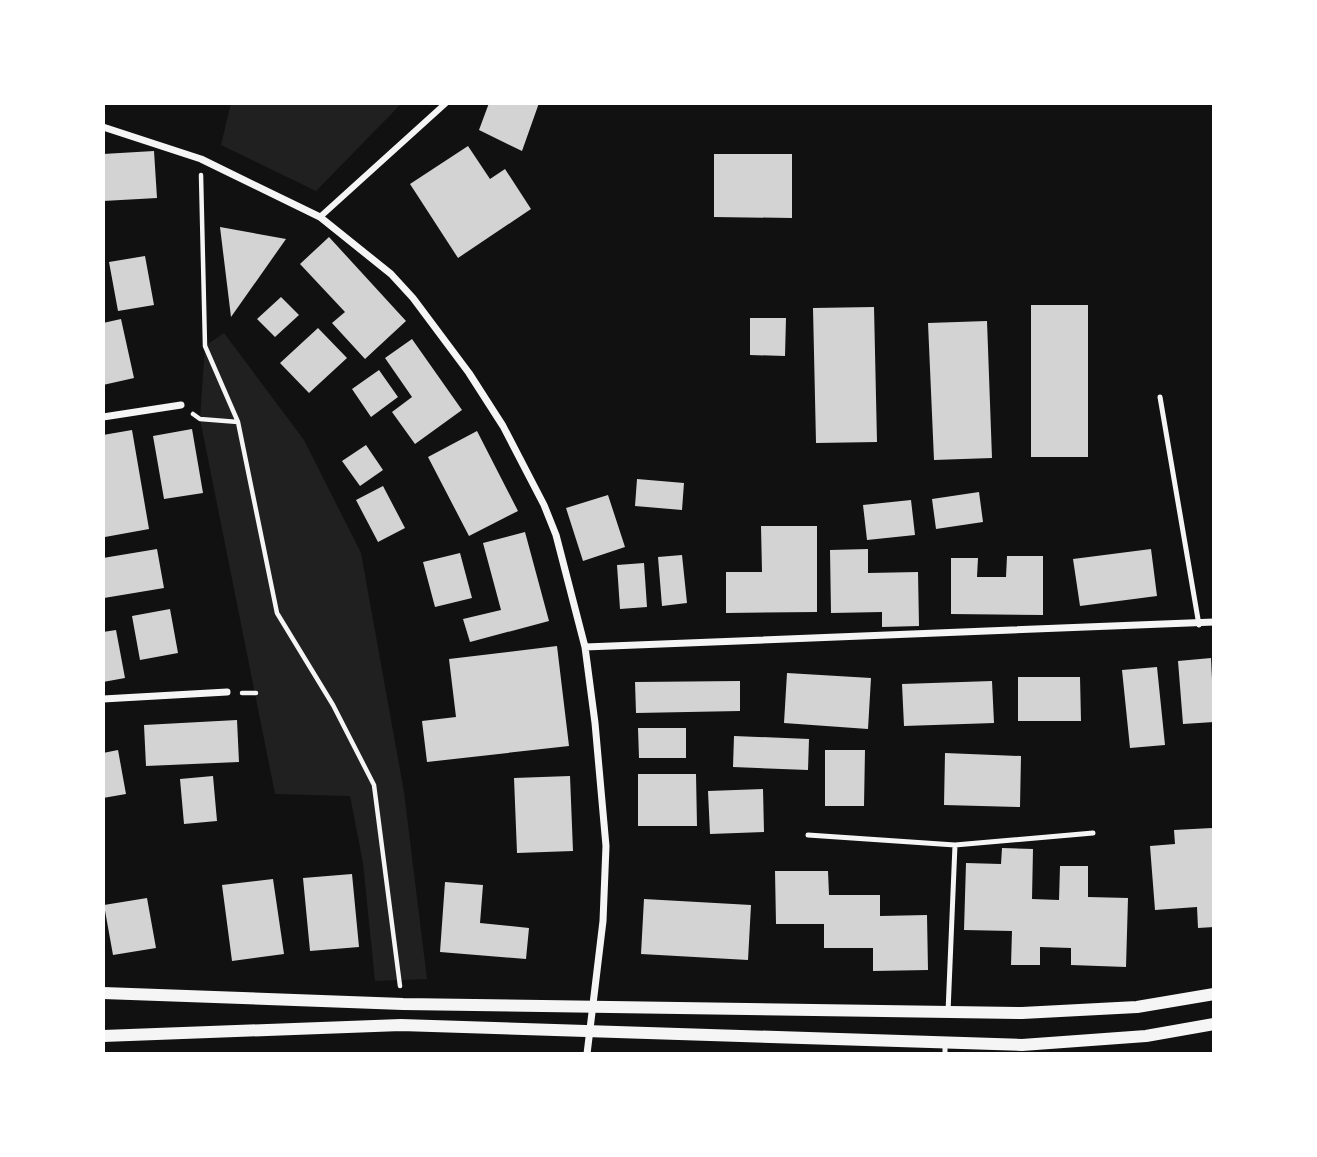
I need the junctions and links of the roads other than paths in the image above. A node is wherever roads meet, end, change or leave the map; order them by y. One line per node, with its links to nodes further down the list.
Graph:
1 (446, 103): 3 (street)
2 (103, 127): 3 (street)
3 (320, 216): 9 (street)
4 (1160, 397): 8 (lane)
5 (181, 404): 6 (street)
6 (103, 417)
7 (1214, 622): 8 (street)
8 (1199, 625): 9 (street)
9 (585, 647): 17 (street)
10 (227, 692): 11 (street)
11 (103, 699)
12 (1093, 833): 14 (lane)
13 (808, 835): 14 (lane)
14 (955, 845): 18 (lane)
15 (103, 993): 17 (street)
16 (1214, 995): 18 (street)
17 (594, 1008): 18 (street); 20 (street)
18 (948, 1012)
19 (1214, 1024): 22 (street)
20 (590, 1029): 21 (street); 22 (street); 23 (street)
21 (103, 1036)
22 (945, 1048)
23 (587, 1054)

